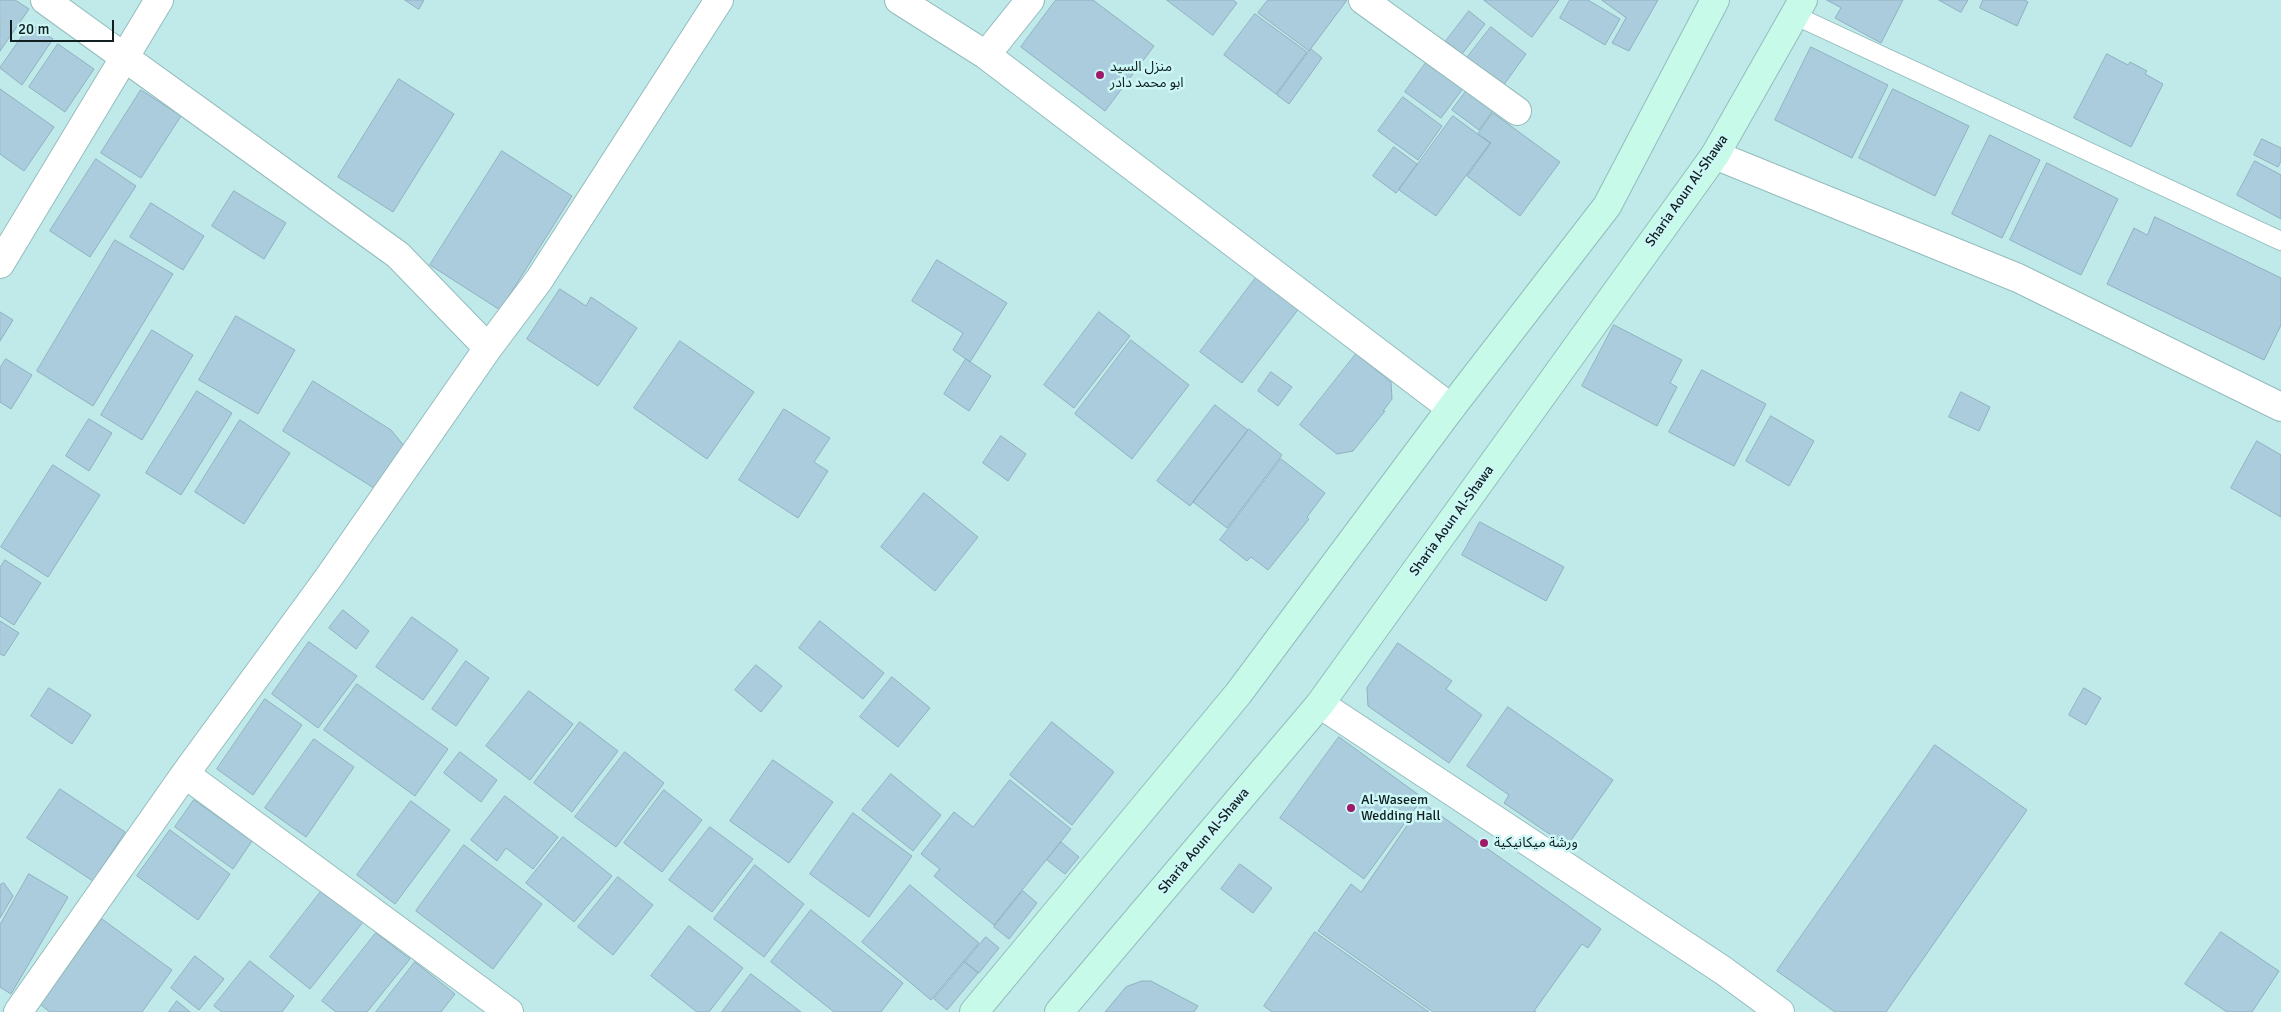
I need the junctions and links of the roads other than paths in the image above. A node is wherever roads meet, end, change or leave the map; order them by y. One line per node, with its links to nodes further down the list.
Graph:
1 (45, 0): 10 (street)
2 (159, 0): 10 (street)
3 (719, 0): 15 (street)
4 (900, 0): 9 (street)
5 (1030, 0): 9 (street)
6 (1363, 0): 11 (street)
7 (1715, 0): 17 (main road)
8 (1799, 8): 12 (main road, Sharia Aoun Al-Shawa); 13 (lane)
9 (986, 55): 17 (street)
10 (126, 57): 14 (street); 15 (street)
11 (1517, 111)
12 (1715, 155): 16 (street); 18 (main road, Sharia Aoun Al-Shawa)
13 (2281, 241)
14 (0, 264)
15 (488, 348): 19 (street)
16 (2281, 407)
17 (1451, 408): 22 (main road)
18 (1320, 704): 23 (main road, Sharia Aoun Al-Shawa); 24 (street)
19 (185, 774): 20 (street); 21 (street)
20 (493, 1008)
21 (18, 1012)
22 (974, 1012)
23 (1060, 1012)
24 (1780, 1012)

